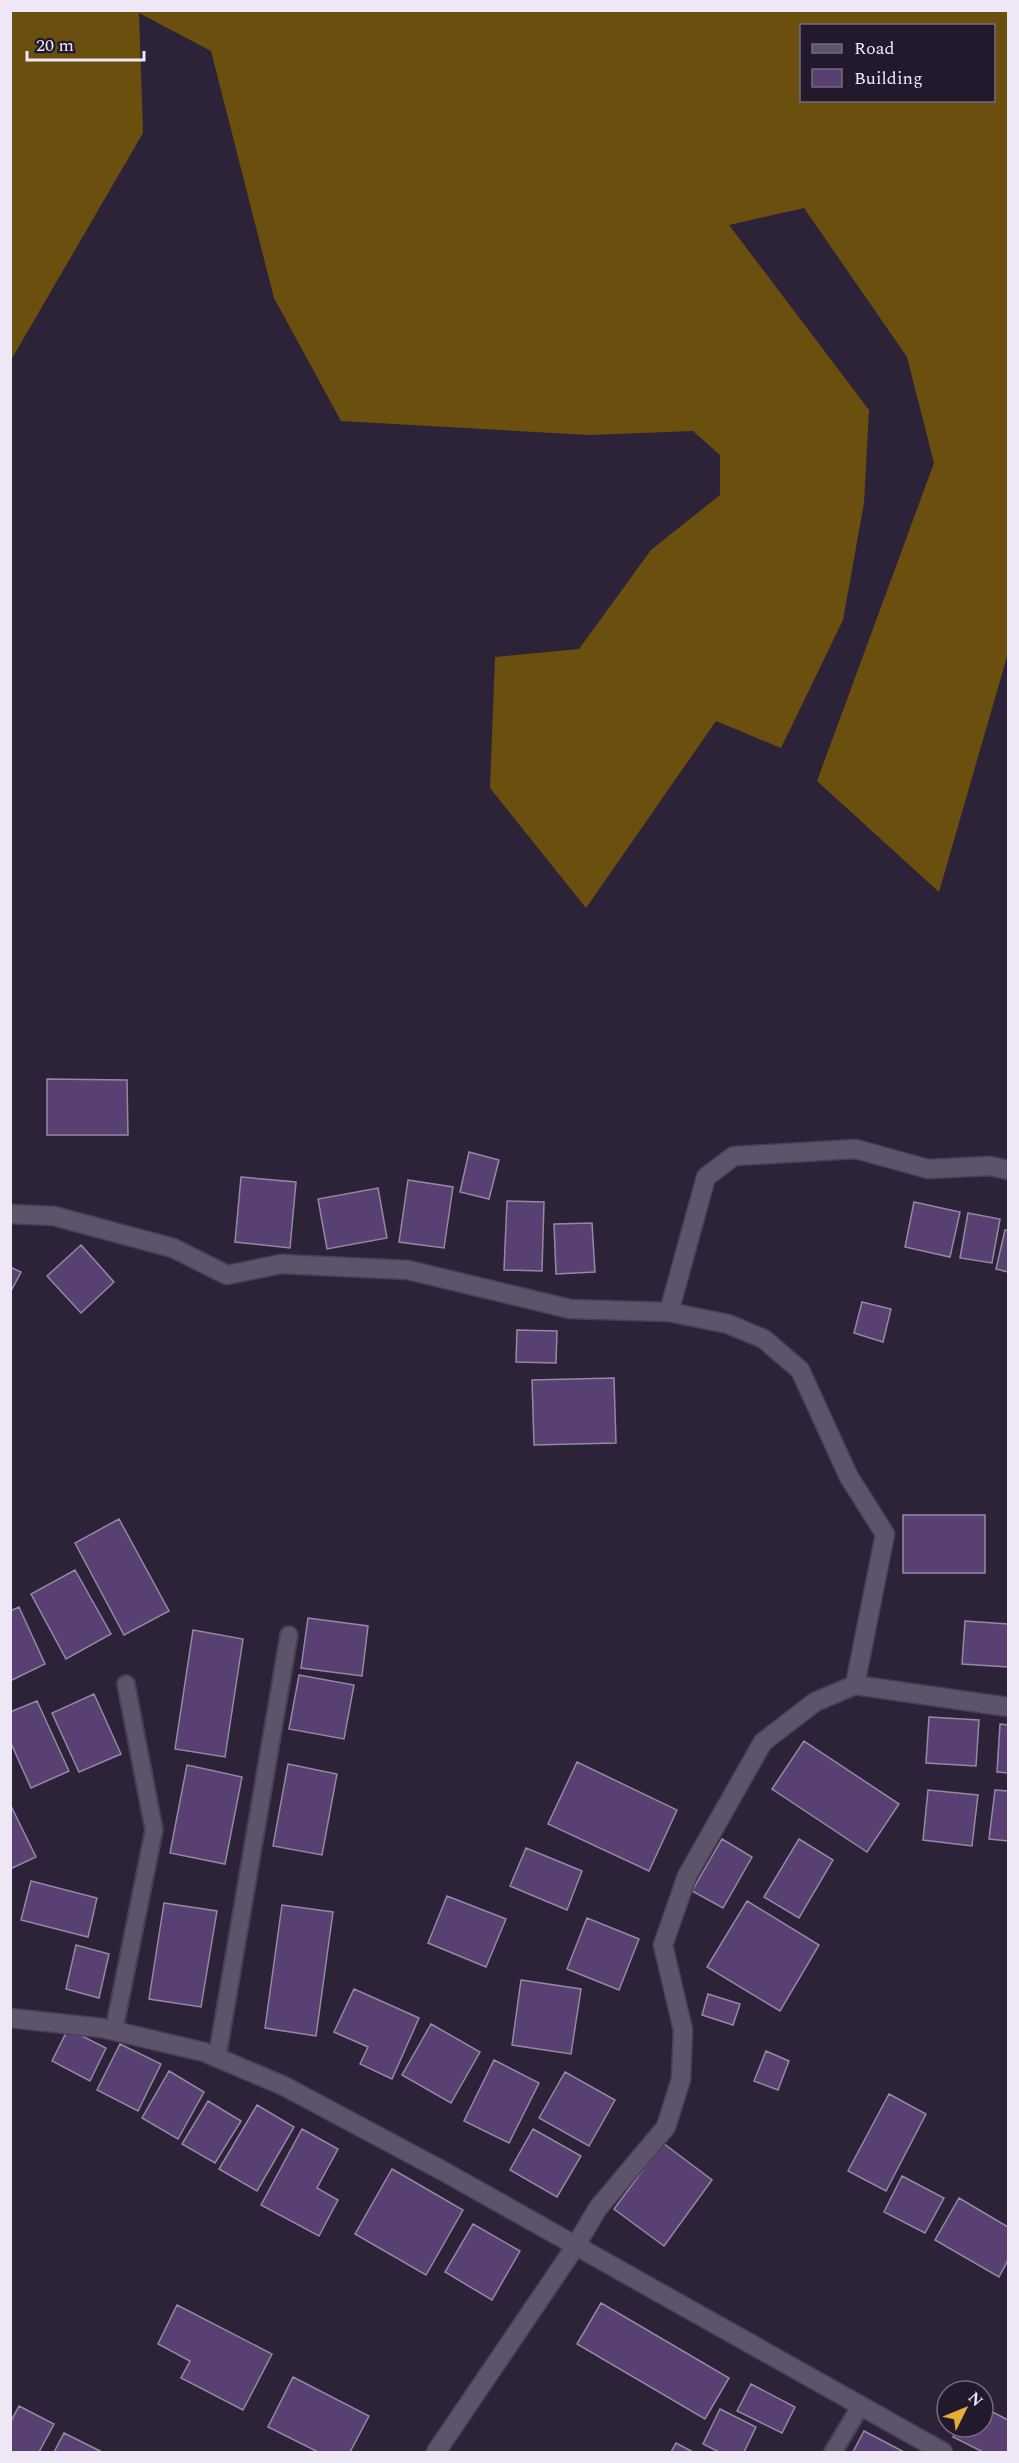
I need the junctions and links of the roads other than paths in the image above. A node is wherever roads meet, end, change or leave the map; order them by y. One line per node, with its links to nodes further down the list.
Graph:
1 (1008, 1170): 3 (street)
2 (10, 1214): 3 (street)
3 (669, 1312): 6 (street)
4 (289, 1635): 10 (lane)
5 (126, 1684): 9 (lane)
6 (855, 1684): 7 (street); 11 (street)
7 (1008, 1707)
8 (10, 2018): 9 (street)
9 (114, 2030): 10 (street)
10 (217, 2058): 11 (street)
11 (575, 2247): 12 (street); 13 (street)
12 (860, 2407): 14 (lane); 15 (street)
13 (436, 2452)
14 (833, 2452)
15 (943, 2452)

